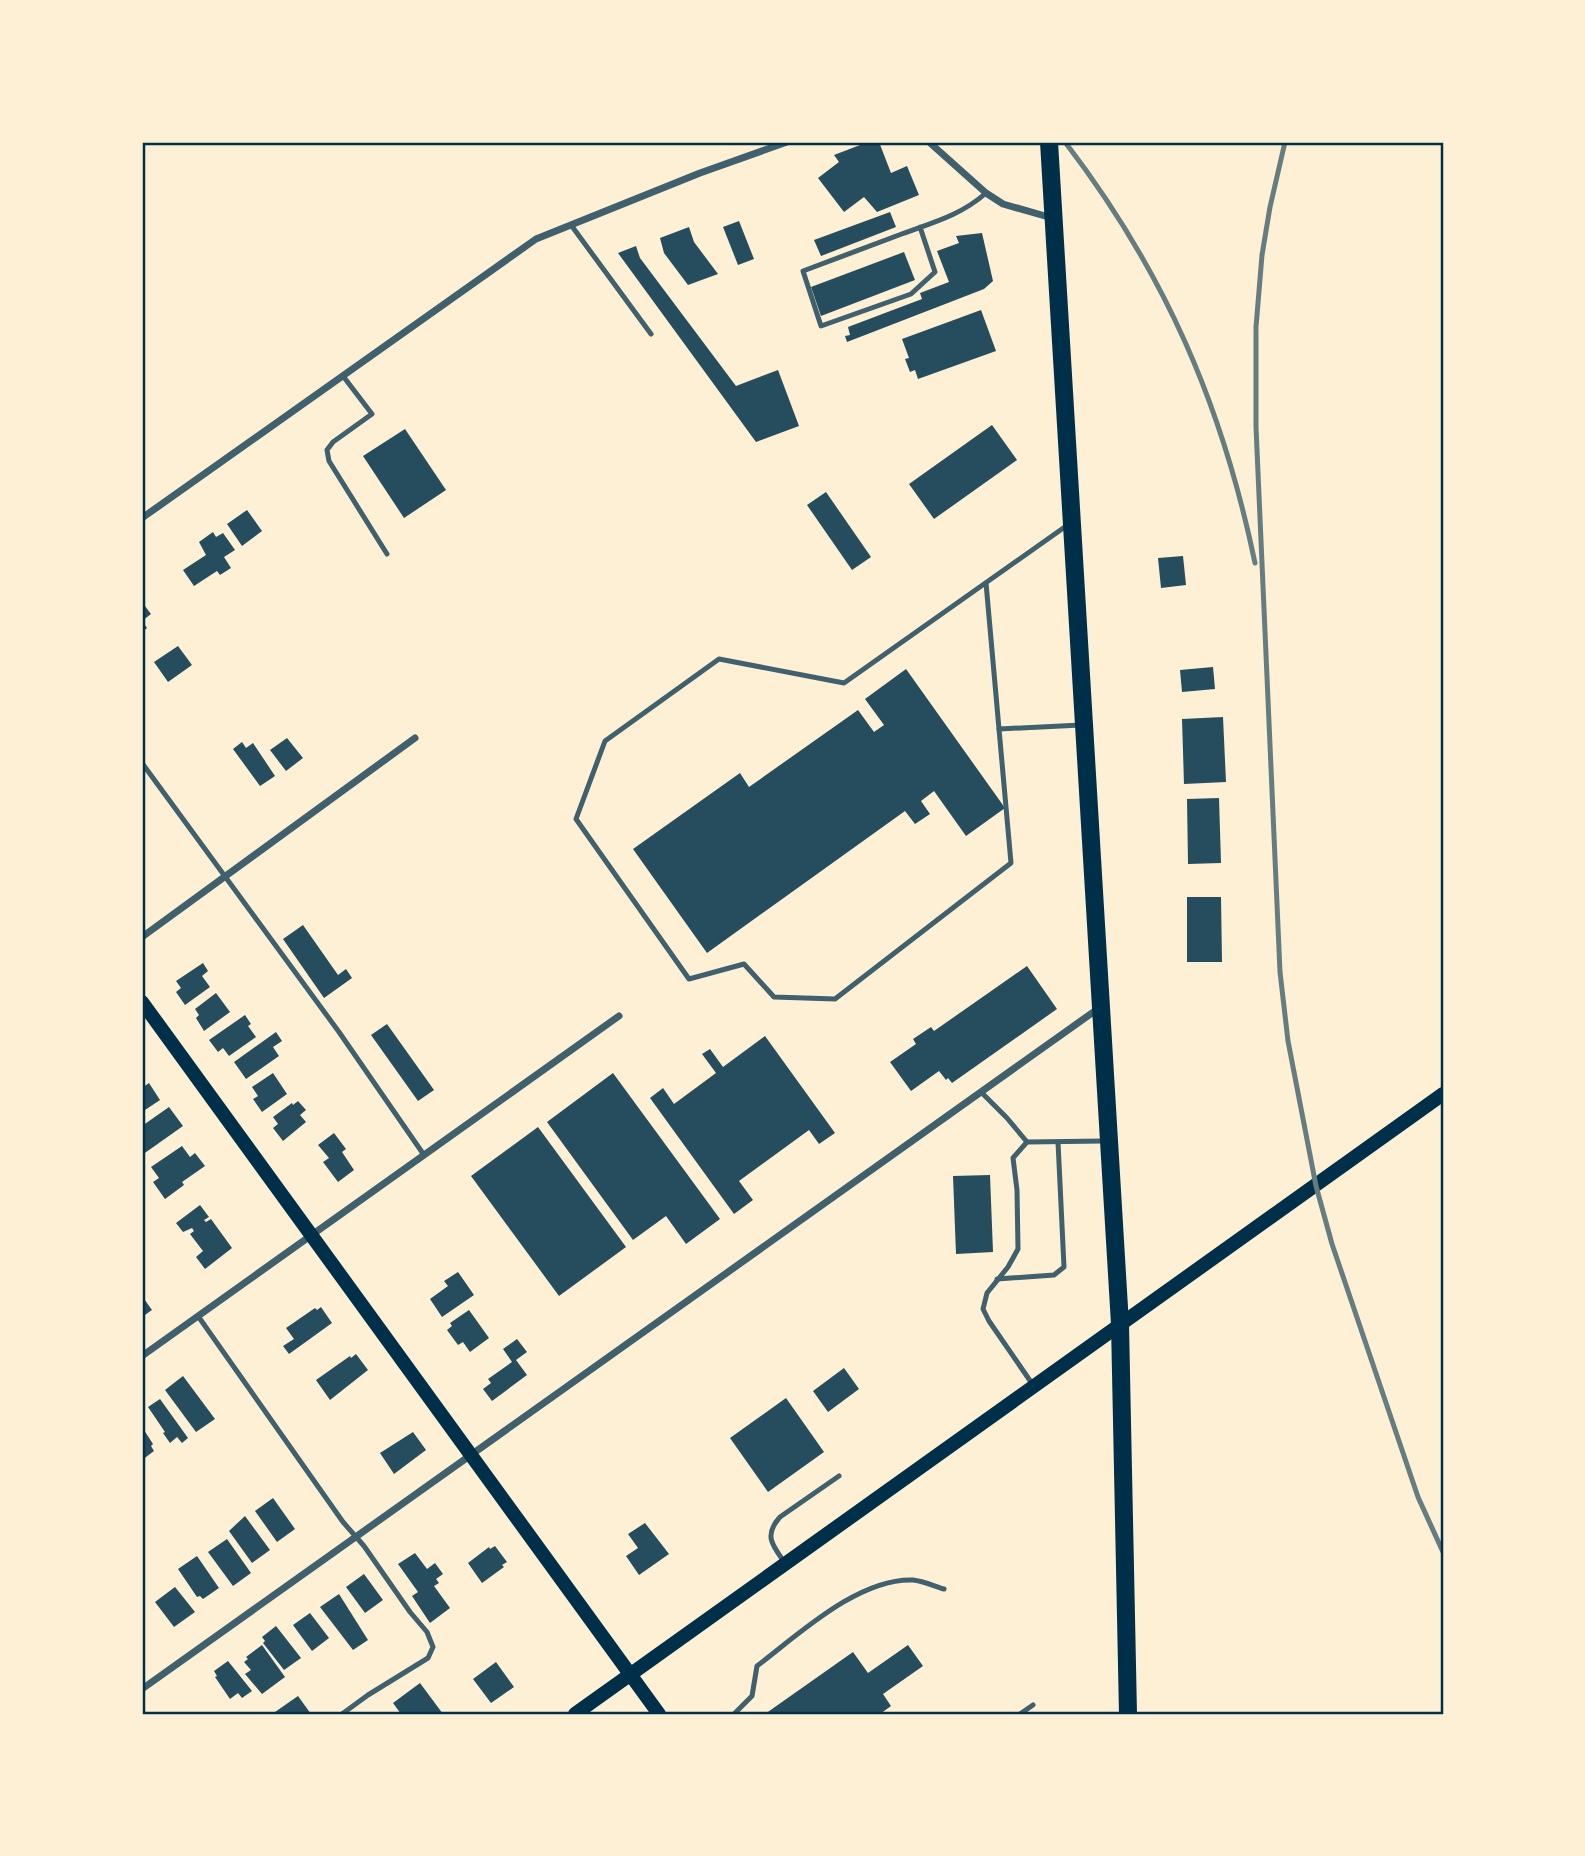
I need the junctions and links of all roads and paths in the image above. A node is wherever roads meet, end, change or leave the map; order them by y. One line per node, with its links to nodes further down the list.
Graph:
1 (787, 142): 6 (street)
2 (929, 142): 4 (street)
3 (1049, 142): 5 (main road)
4 (986, 193): 5 (street); 7 (lane)
5 (1053, 218): 11 (main road)
6 (571, 225): 8 (lane); 9 (street)
7 (920, 227): 7 (lane)
8 (651, 334)
9 (343, 376): 10 (street); 12 (lane)
10 (142, 518)
11 (1072, 522): 13 (lane); 14 (main road)
12 (387, 554)
13 (986, 583): 15 (lane); 15 (lane)
14 (1084, 725): 15 (lane); 21 (main road)
15 (999, 729)
16 (415, 738): 18 (street)
17 (142, 763): 18 (lane)
18 (225, 876): 19 (street); 28 (lane)
19 (142, 937)
20 (142, 1002): 29 (main road)
21 (1103, 1006): 23 (street); 25 (main road)
22 (619, 1016): 28 (street)
23 (981, 1093): 26 (lane); 35 (street)
24 (1443, 1094): 32 (main road)
25 (1111, 1140): 27 (lane); 32 (main road)
26 (1027, 1142): 27 (lane); 30 (lane)
27 (1058, 1142): 30 (lane)
28 (424, 1155): 29 (street)
29 (312, 1235): 31 (street); 35 (main road)
30 (997, 1279): 34 (lane)
31 (198, 1316): 33 (street); 37 (lane)
32 (1120, 1324): 34 (main road); 48 (main road)
33 (142, 1356)
34 (1034, 1387): 38 (main road)
35 (471, 1454): 37 (street); 40 (main road)
36 (839, 1475): 38 (lane)
37 (355, 1537): 41 (street); 43 (lane)
38 (786, 1564): 40 (main road)
39 (944, 1590): 46 (lane)
40 (630, 1675): 44 (main road); 45 (main road)
41 (142, 1689)
42 (1033, 1705): 47 (lane)
43 (342, 1714)
44 (575, 1714)
45 (659, 1714)
46 (734, 1714)
47 (1020, 1714)
48 (1128, 1714)

